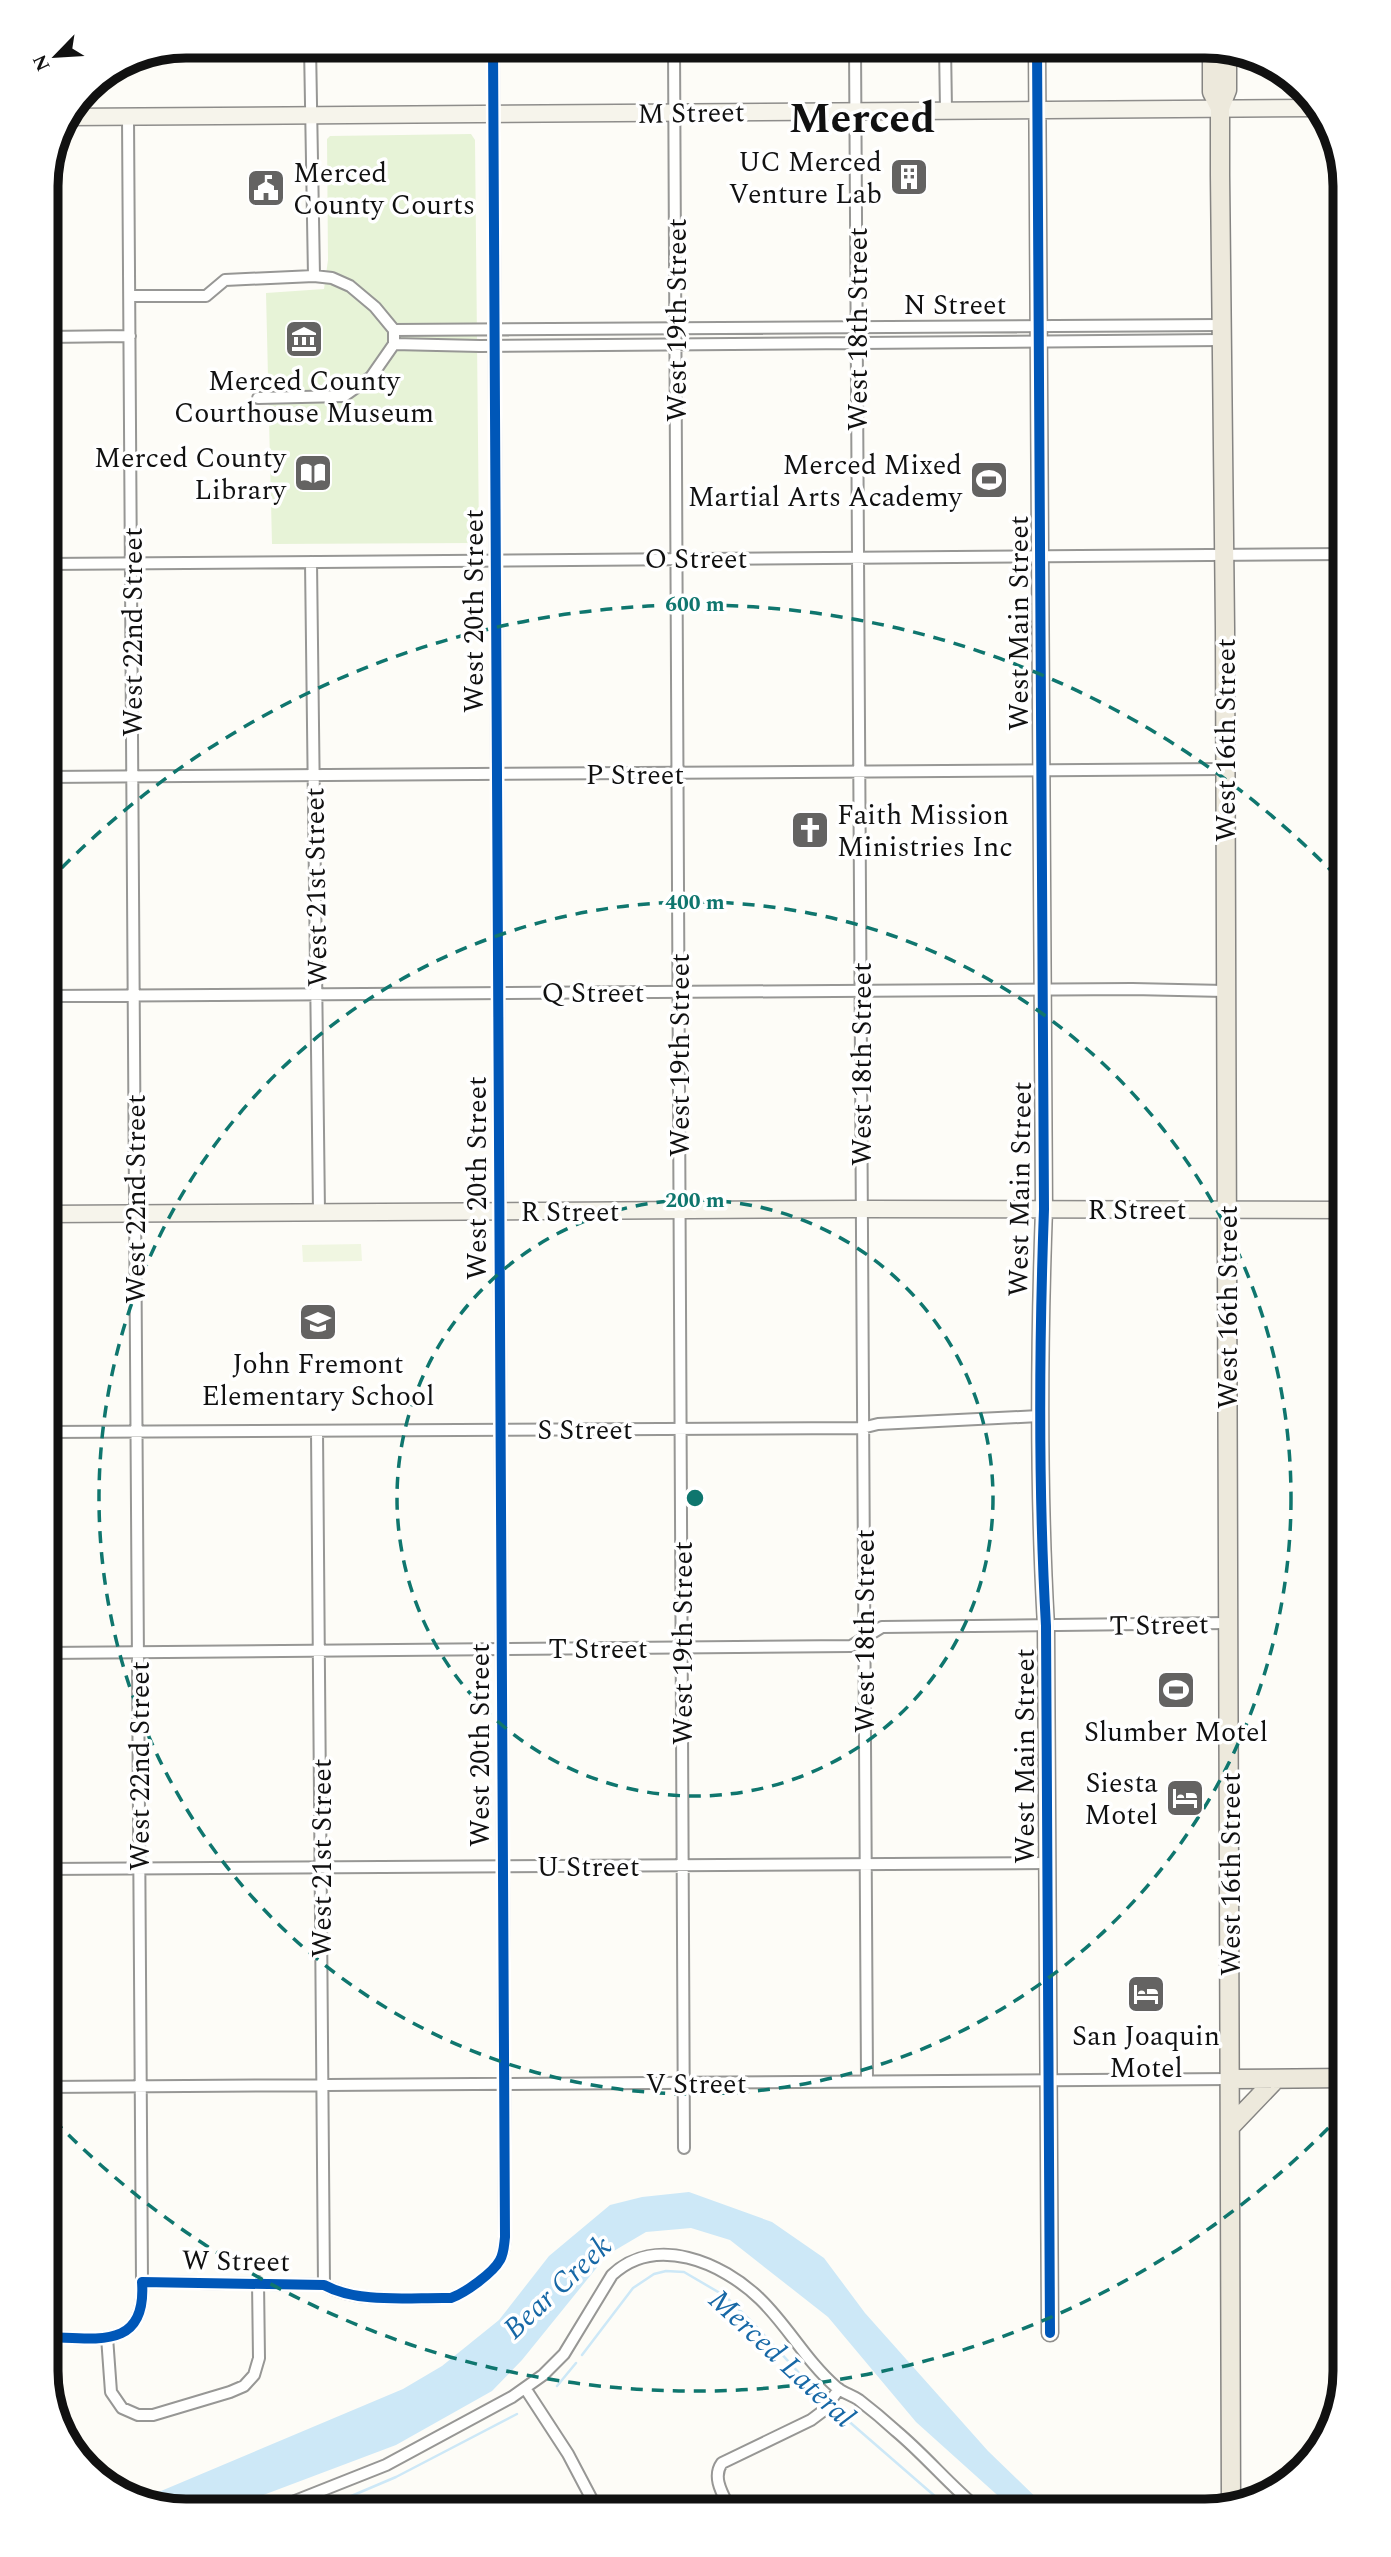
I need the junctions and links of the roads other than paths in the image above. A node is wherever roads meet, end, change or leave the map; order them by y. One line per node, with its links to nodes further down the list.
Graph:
1 (310, 58): 16 (street)
2 (493, 58): 15 (street, West 20th Street)
3 (674, 58): 14 (street, West 19th Street)
4 (855, 58): 13 (street, West 18th Street)
5 (946, 58): 12 (street)
6 (1037, 58): 11 (street, West Main Street)
7 (1212, 58): 9 (main road, West 16th Street)
8 (1227, 60): 9 (main road, West 16th Street)
9 (1220, 108): 10 (street, M Street); 11 (street, M Street); 25 (main road, West 16th Street)
10 (1307, 108)
11 (1038, 109): 12 (street, M Street); 26 (street, West Main Street)
12 (946, 110): 13 (street, M Street)
13 (856, 111): 14 (street, M Street); 22 (street, West 18th Street)
14 (674, 112): 15 (street, M Street); 21 (street, West 19th Street)
15 (493, 114): 16 (street, M Street); 23 (street, West 20th Street)
16 (311, 116): 18 (street, M Street); 19 (street)
17 (78, 117): 18 (street, M Street)
18 (128, 117): 20 (street, West 22nd Street)
19 (314, 276): 20 (street); 24 (street)
20 (131, 296): 27 (street, West 22nd Street)
21 (676, 328): 22 (street, N Street); 23 (street, N Street); 29 (street, West 19th Street)
22 (857, 328): 26 (street, N Street); 30 (street, West 18th Street)
23 (494, 329): 24 (street, N Street); 32 (street, West 20th Street)
24 (394, 330): 31 (street)
25 (1221, 332): 26 (street, N Street); 34 (main road, West 16th Street)
26 (1039, 334): 30 (street, N Street); 36 (street, West Main Street)
27 (130, 336): 28 (street); 41 (street, West 22nd Street)
28 (58, 337)
29 (676, 342): 30 (street, N Street); 32 (street, N Street); 38 (street, West 19th Street)
30 (857, 342): 37 (street, West 18th Street)
31 (394, 344): 32 (street, N Street); 33 (street)
32 (494, 345): 39 (street, West 20th Street)
33 (258, 398)
34 (1224, 554): 35 (street, O Street); 36 (street, O Street); 43 (main road, West 16th Street)
35 (1333, 554)
36 (1041, 555): 37 (street, O Street); 44 (street, West Main Street)
37 (859, 558): 38 (street, O Street); 45 (street, West 18th Street)
38 (677, 559): 39 (street, O Street); 46 (street, West 19th Street)
39 (496, 560): 40 (street, O Street); 47 (street, West 20th Street)
40 (311, 562): 41 (street, O Street); 50 (street, West 21st Street)
41 (131, 563): 42 (street, O Street); 48 (street, West 22nd Street)
42 (58, 564)
43 (1225, 769): 44 (street, P Street); 53 (main road, West 16th Street)
44 (1042, 772): 45 (street, P Street); 51 (street, West Main Street)
45 (860, 773): 46 (street, P Street); 52 (street, West 18th Street)
46 (678, 774): 47 (street, P Street); 54 (street, West 19th Street)
47 (497, 775): 50 (street, P Street); 55 (street, West 20th Street)
48 (132, 776): 49 (street, P Street); 50 (street, P Street); 57 (street, West 22nd Street)
49 (58, 777)
50 (314, 777): 56 (street, West 21st Street)
51 (1043, 990): 52 (street, Q Street); 53 (street, Q Street); 60 (street, West Main Street)
52 (860, 991): 54 (street, Q Street); 59 (street, West 18th Street)
53 (1225, 991): 61 (main road, West 16th Street)
54 (679, 992): 55 (street, Q Street); 62 (street, West 19th Street)
55 (498, 993): 56 (street, Q Street); 64 (street, West 20th Street)
56 (317, 994): 57 (street, Q Street); 65 (street, West 21st Street)
57 (134, 995): 58 (street, Q Street); 66 (street, West 22nd Street)
58 (58, 996)
59 (862, 1209): 60 (street, R Street); 62 (street, R Street); 69 (street, West 18th Street)
60 (1044, 1209): 61 (street, R Street); 68 (street, West Main Street)
61 (1226, 1209): 63 (street, R Street); 75 (main road, West 16th Street)
62 (680, 1210): 64 (street, R Street); 70 (street, West 19th Street)
63 (1333, 1210)
64 (499, 1211): 65 (street, R Street); 71 (street, West 20th Street)
65 (319, 1212): 66 (street, R Street)
66 (135, 1213): 67 (street, R Street); 74 (street, West 22nd Street)
67 (58, 1214)
68 (1039, 1416): 69 (street, S Street); 76 (street, West Main Street)
69 (862, 1428): 70 (street, S Street); 77 (street, West 18th Street)
70 (681, 1429): 71 (street, S Street); 78 (street, West 19th Street)
71 (501, 1430): 72 (street, S Street); 79 (street, West 20th Street)
72 (317, 1431): 74 (street, S Street); 80 (street, West 21st Street)
73 (58, 1432): 74 (street, S Street)
74 (136, 1432): 81 (street, West 22nd Street)
75 (1228, 1623): 76 (street, T Street); 91 (main road, West 16th Street)
76 (1046, 1626): 77 (street, T Street); 83 (street, West Main Street)
77 (865, 1636): 78 (street, T Street); 84 (street, West 18th Street)
78 (682, 1648): 79 (street, T Street); 85 (street, West 19th Street)
79 (501, 1649): 80 (street, T Street); 86 (street, West 20th Street)
80 (319, 1650): 81 (street, T Street); 87 (street, West 21st Street)
81 (138, 1652): 82 (street, T Street); 89 (street, West 22nd Street)
82 (58, 1653)
83 (1047, 1863): 84 (street, U Street); 93 (street, West Main Street)
84 (866, 1864): 85 (street, U Street); 94 (street, West 18th Street)
85 (682, 1865): 86 (street, U Street); 95 (street, West 19th Street)
86 (502, 1866): 87 (street, U Street); 96 (street, West 20th Street)
87 (321, 1868): 89 (street, U Street); 97 (street, West 21st Street)
88 (58, 1869): 89 (street, U Street)
89 (139, 1869): 99 (street, West 22nd Street)
90 (1333, 2078): 92 (main road, V Street)
91 (1231, 2079): 92 (main road, V Street); 93 (street, V Street); 100 (main road, West 16th Street)
92 (1276, 2079): 100 (main road)
93 (1049, 2080): 94 (street, V Street); 106 (street, West Main Street)
94 (867, 2081): 95 (street, V Street)
95 (684, 2083): 96 (street, V Street); 101 (street, West 19th Street)
96 (503, 2084): 97 (street, V Street); 105 (street, West 20th Street)
97 (322, 2085): 99 (street, V Street); 104 (street, West 21st Street)
98 (58, 2087): 99 (street, V Street)
99 (141, 2087): 102 (street, West 22nd Street)
100 (1231, 2126): 111 (main road, West 16th Street)
101 (684, 2148)
102 (142, 2282): 103 (street, W Street); 108 (street, W Street)
103 (258, 2282): 104 (street, W Street); 108 (street)
104 (324, 2285): 105 (street, W Street)
105 (463, 2294)
106 (1050, 2333)
107 (58, 2337): 108 (street, W Street)
108 (107, 2337)
109 (526, 2388): 110 (street); 112 (street); 113 (street)
110 (839, 2389): 114 (street); 115 (street)
111 (1231, 2497)
112 (300, 2499)
113 (592, 2499)
114 (726, 2499)
115 (968, 2499)

